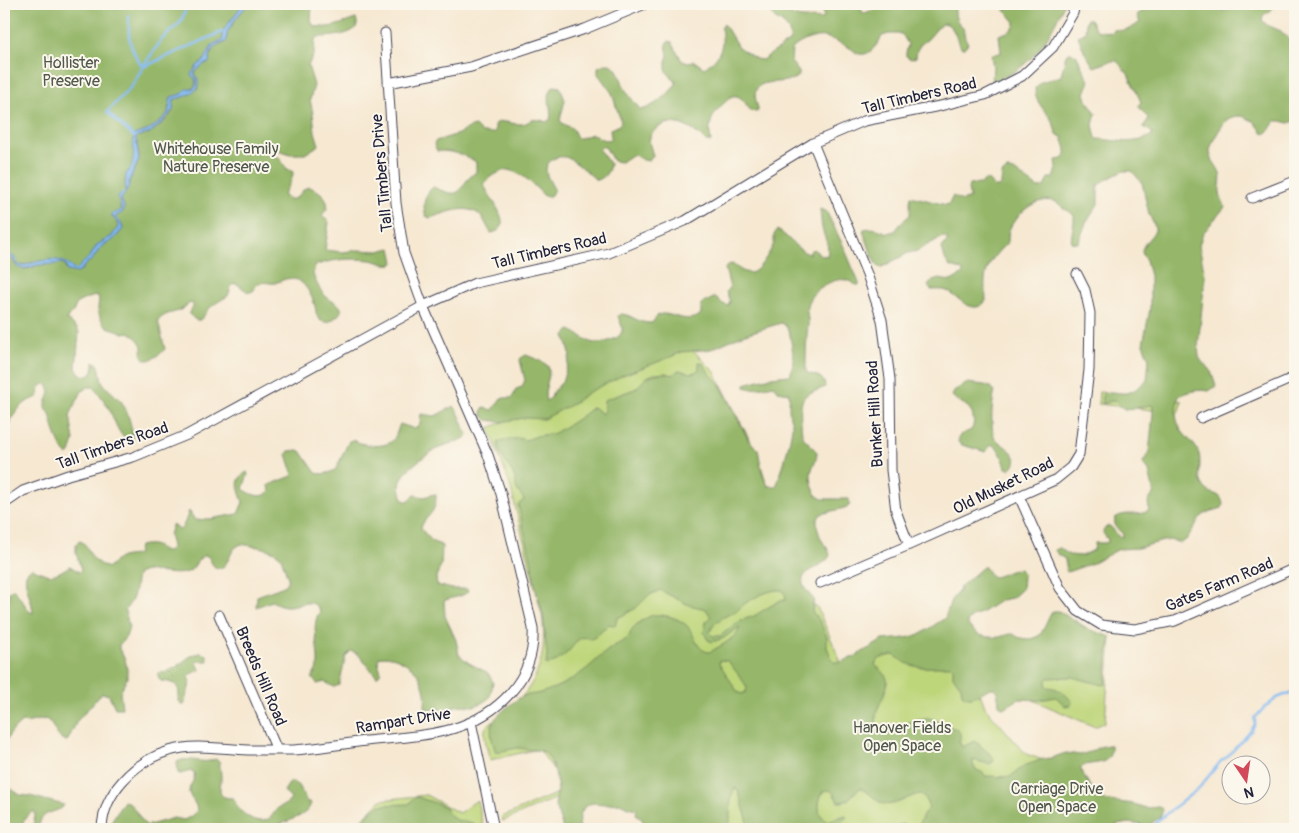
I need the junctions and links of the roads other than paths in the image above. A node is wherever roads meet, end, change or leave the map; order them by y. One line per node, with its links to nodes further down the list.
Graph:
1 (644, 4): 4 (street)
2 (1075, 4): 5 (street, Tall Timbers Road)
3 (385, 33): 4 (street, Tall Timbers Drive)
4 (388, 84): 9 (street, Tall Timbers Drive)
5 (813, 143): 9 (street, Tall Timbers Road); 14 (street, Bunker Hill Road)
6 (1295, 180): 7 (street)
7 (1252, 198)
8 (1077, 274): 12 (street, Old Musket Road)
9 (424, 306): 13 (street, Tall Timbers Road); 18 (street, Rampart Drive)
10 (1295, 377): 11 (street)
11 (1201, 418)
12 (1019, 496): 14 (street, Old Musket Road); 15 (street, Gates Farm Road)
13 (4, 504)
14 (909, 545): 16 (street, Old Musket Road)
15 (1295, 568)
16 (820, 583)
17 (219, 615): 19 (street, Breeds Hill Road)
18 (470, 722): 19 (street, Rampart Drive); 21 (street)
19 (277, 750): 20 (street, Rampart Drive)
20 (102, 829)
21 (494, 829)

